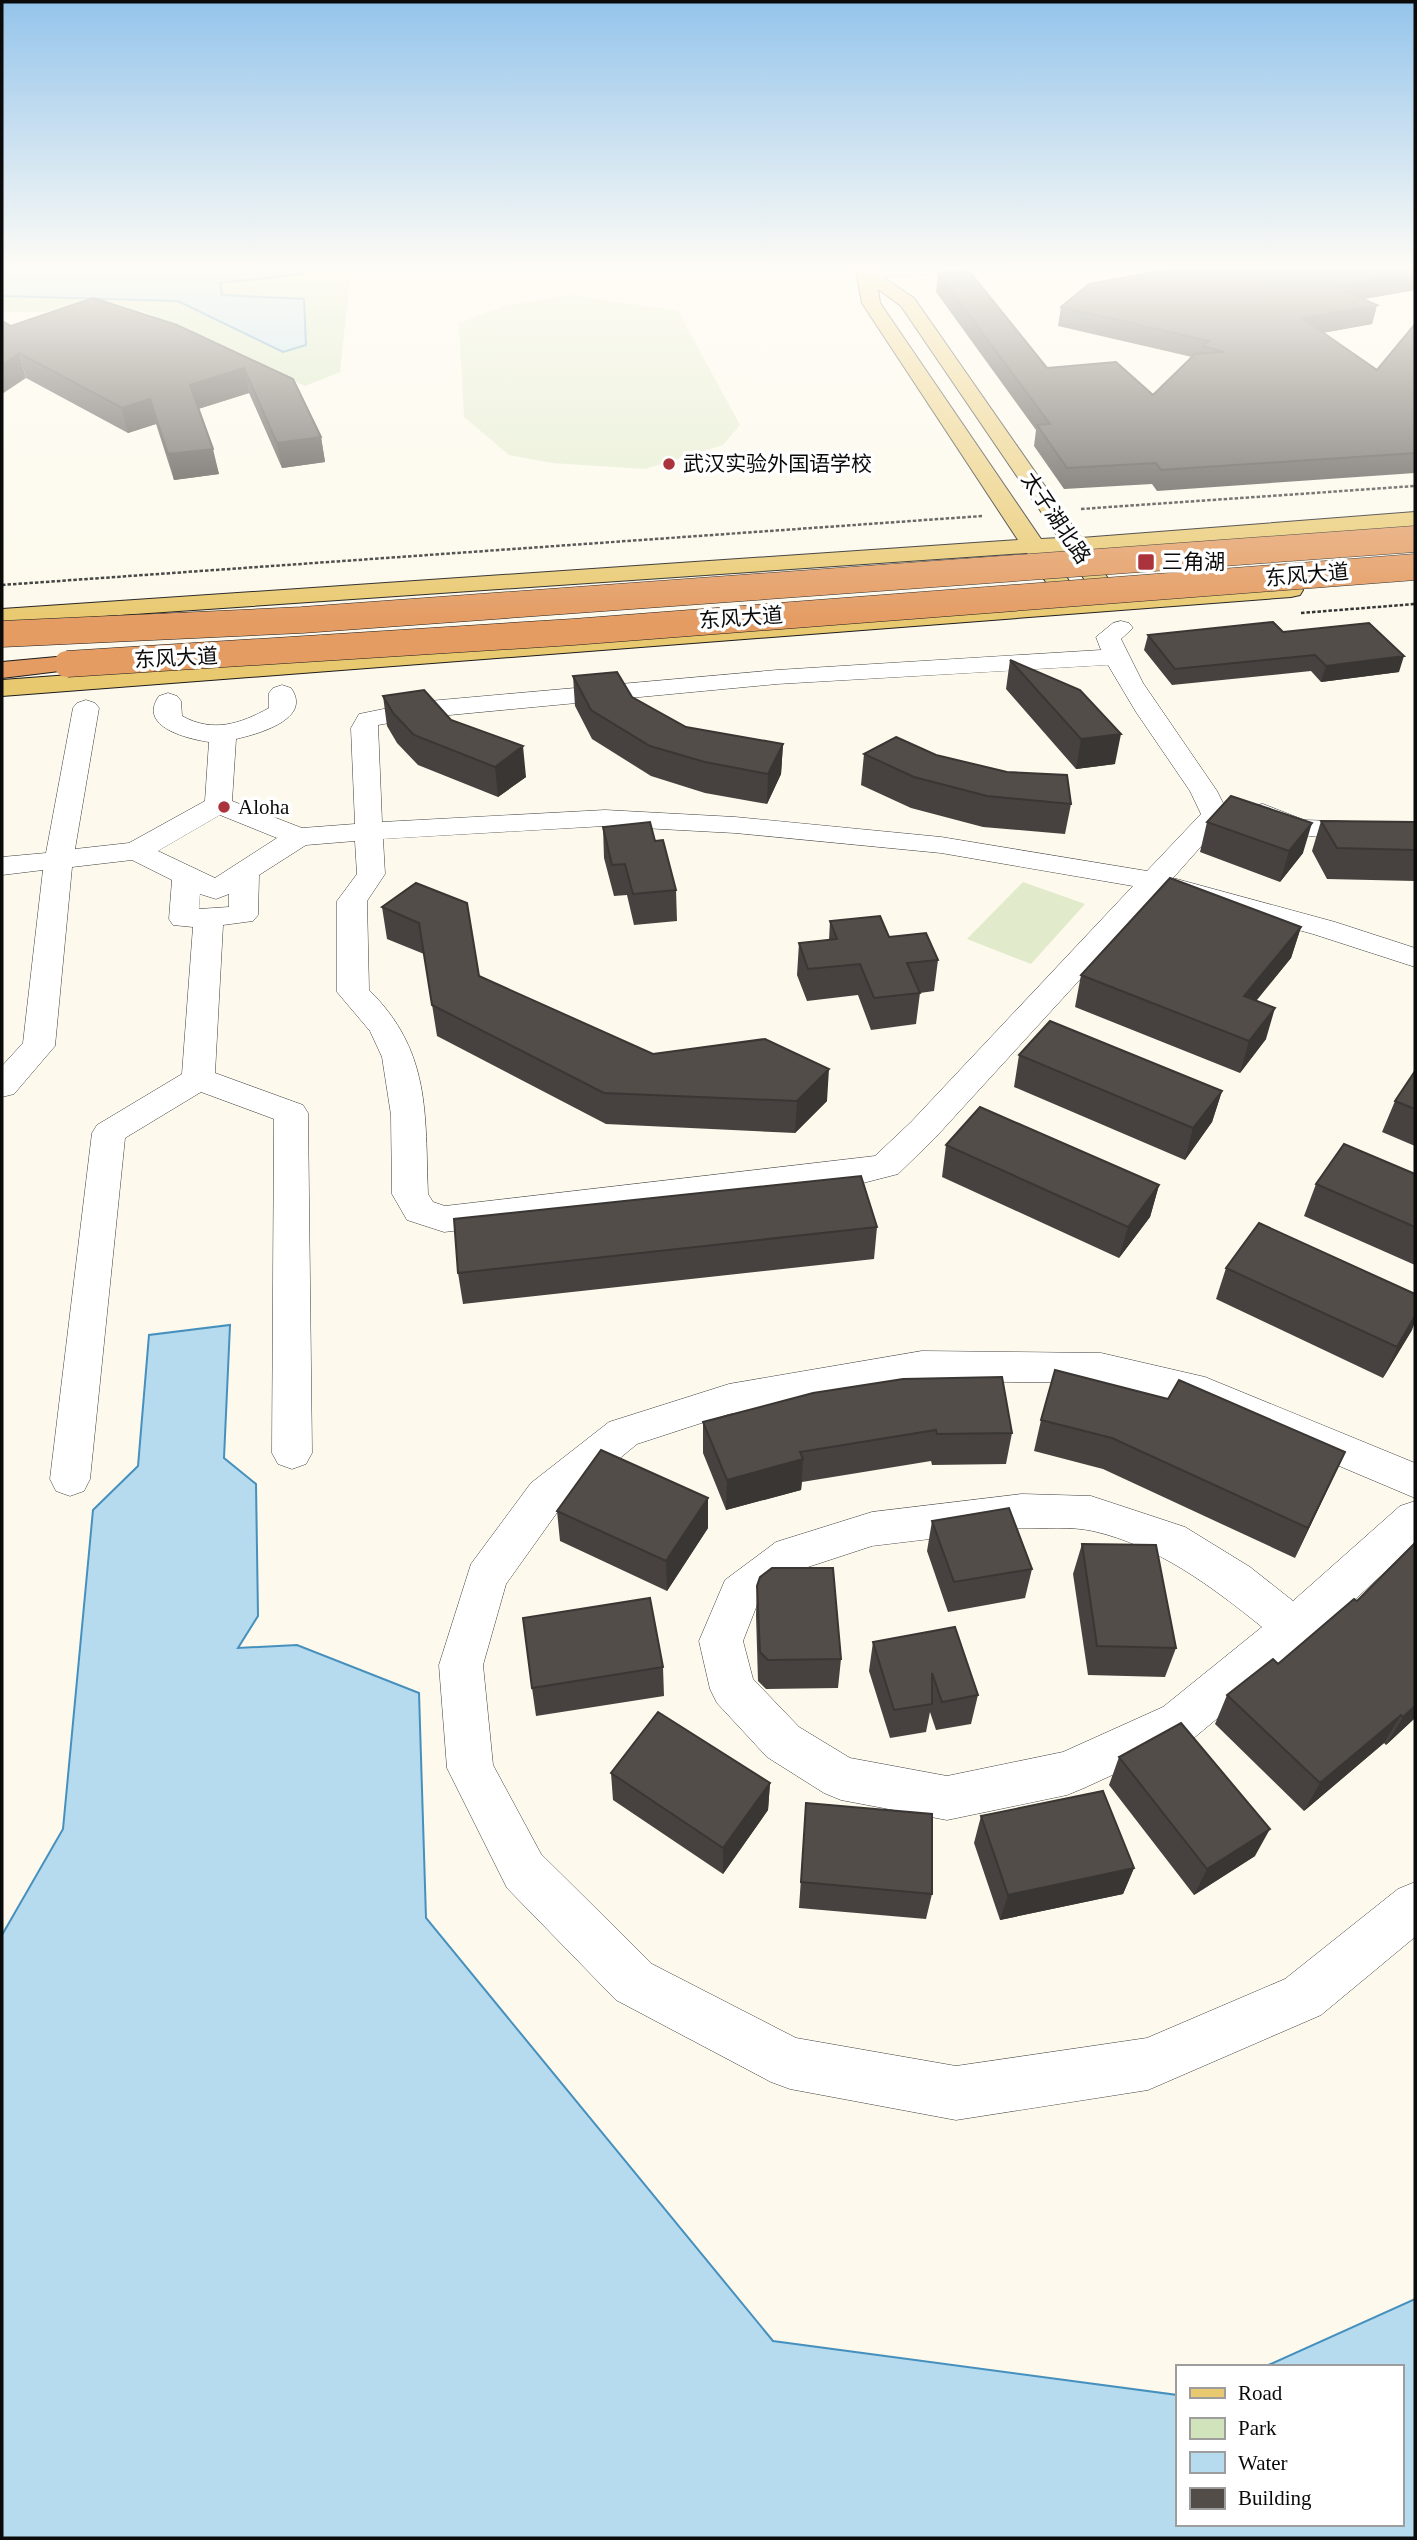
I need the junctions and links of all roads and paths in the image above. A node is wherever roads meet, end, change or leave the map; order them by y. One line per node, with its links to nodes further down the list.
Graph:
1 (927, 386): 5 (main road, 太子湖北路)
2 (966, 386): 4 (main road, 太子湖北路)
3 (1415, 486): 4 (path)
4 (1052, 511): 8 (main road, 太子湖北路)
5 (1015, 514): 9 (main road, 太子湖北路); 12 (path)
6 (1415, 519): 8 (main road)
7 (1415, 539): 16 (highway, 东风大道, bridge)
8 (1075, 545): 9 (main road); 14 (main road, 太子湖北路)
9 (1035, 548): 13 (main road, 太子湖北路); 15 (main road)
10 (1415, 567): 20 (highway, 东风大道, bridge)
11 (1415, 580): 14 (main road)
12 (2, 584)
13 (1075, 607): 14 (main road); 21 (main road)
14 (1116, 616): 19 (street)
15 (2, 617)
16 (302, 620): 17 (highway, bridge); 18 (highway, bridge)
17 (2, 634)
18 (2, 645)
19 (1116, 657): 26 (street); 28 (street)
20 (2, 670)
21 (2, 688)
22 (282, 693): 25 (street)
23 (168, 701): 25 (street)
24 (86, 708): 32 (street)
25 (223, 735): 27 (street)
26 (1209, 798): 29 (street); 36 (street)
27 (218, 805): 30 (street); 31 (street)
28 (368, 831): 30 (street); 36 (street); 36 (street)
29 (1415, 835)
30 (299, 837): 34 (street)
31 (136, 851): 32 (street); 35 (street)
32 (59, 858): 33 (street); 40 (street)
33 (2, 866)
34 (245, 872): 35 (street); 37 (street)
35 (187, 877): 37 (street)
36 (1152, 881): 38 (street)
37 (209, 917): 39 (street)
38 (1415, 958)
39 (198, 1079): 41 (street); 42 (street)
40 (2, 1086)
41 (292, 1453)
42 (70, 1479)
43 (1415, 1481): 46 (street)
44 (1415, 1518): 45 (street)
45 (1294, 1627): 45 (street)
46 (1415, 1906)

